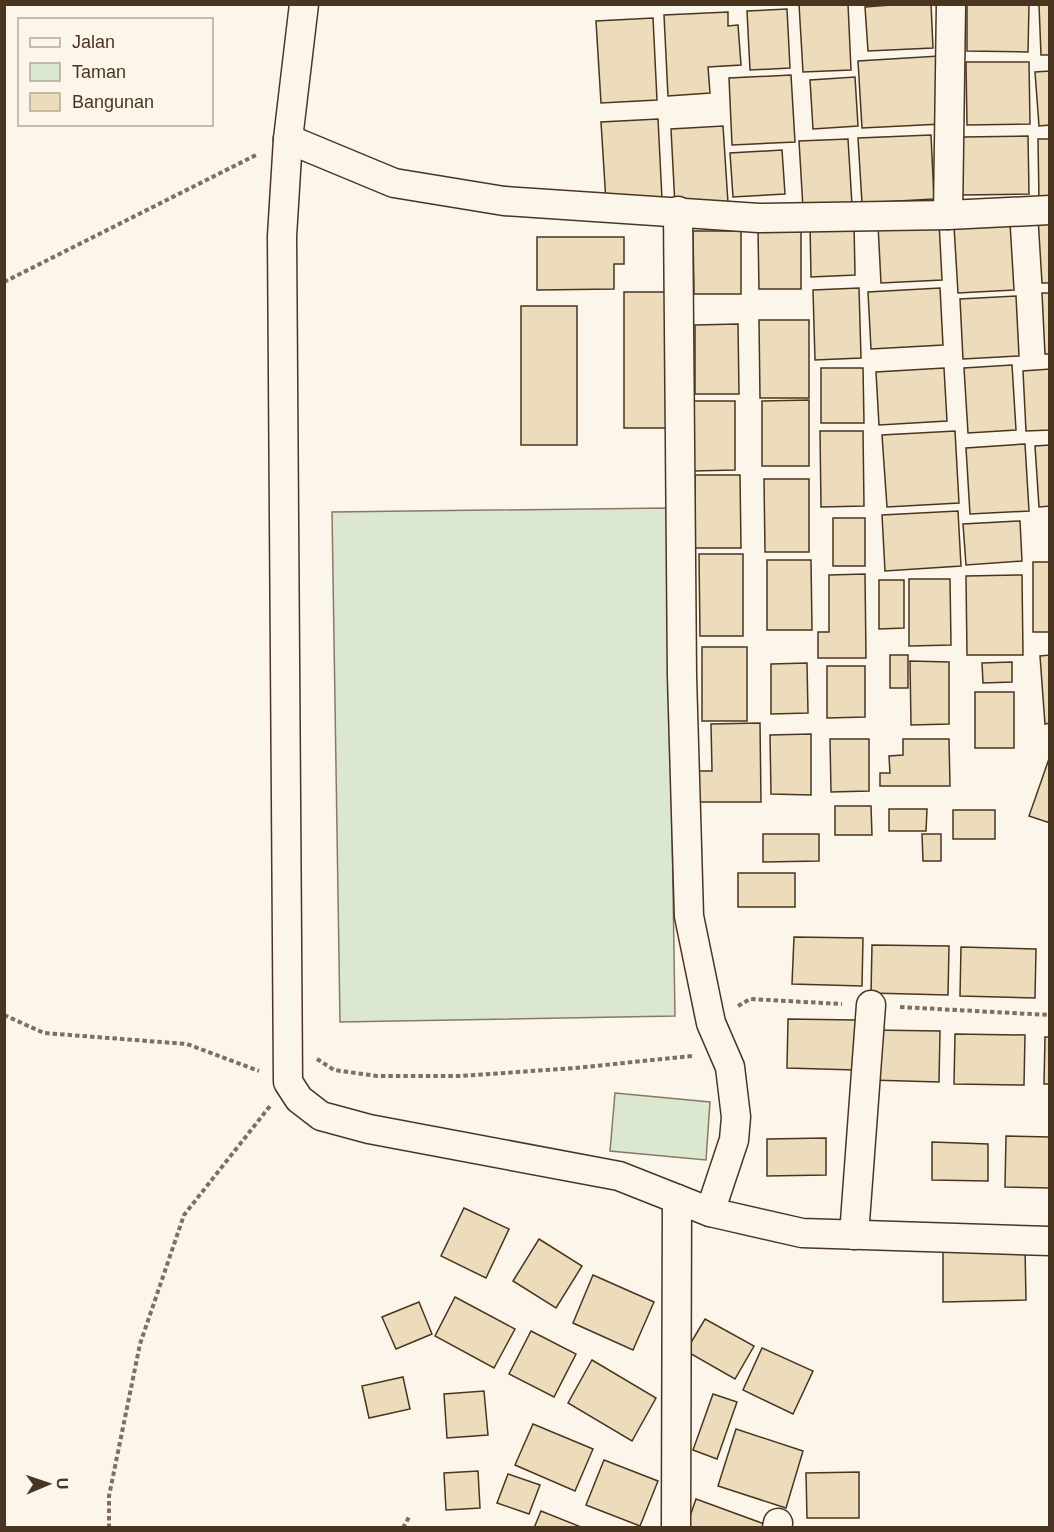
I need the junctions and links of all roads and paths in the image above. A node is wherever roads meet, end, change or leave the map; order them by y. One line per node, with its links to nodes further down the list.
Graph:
1 (304, 4): 3 (street)
2 (951, 4): 6 (street)
3 (288, 139): 5 (street); 7 (path); 11 (street)
4 (1050, 210): 6 (street)
5 (678, 212): 6 (street); 10 (street)
6 (948, 215)
7 (4, 282)
8 (871, 1005): 15 (street)
9 (4, 1015): 12 (path)
10 (719, 1040): 11 (path); 14 (street)
11 (288, 1041): 12 (street)
12 (288, 1082): 13 (street); 18 (path)
13 (677, 1199): 14 (street); 20 (street)
14 (710, 1212): 15 (street)
15 (854, 1235): 16 (street)
16 (1050, 1240)
17 (409, 1517): 19 (path)
18 (110, 1527)
19 (403, 1527)
20 (676, 1527)

